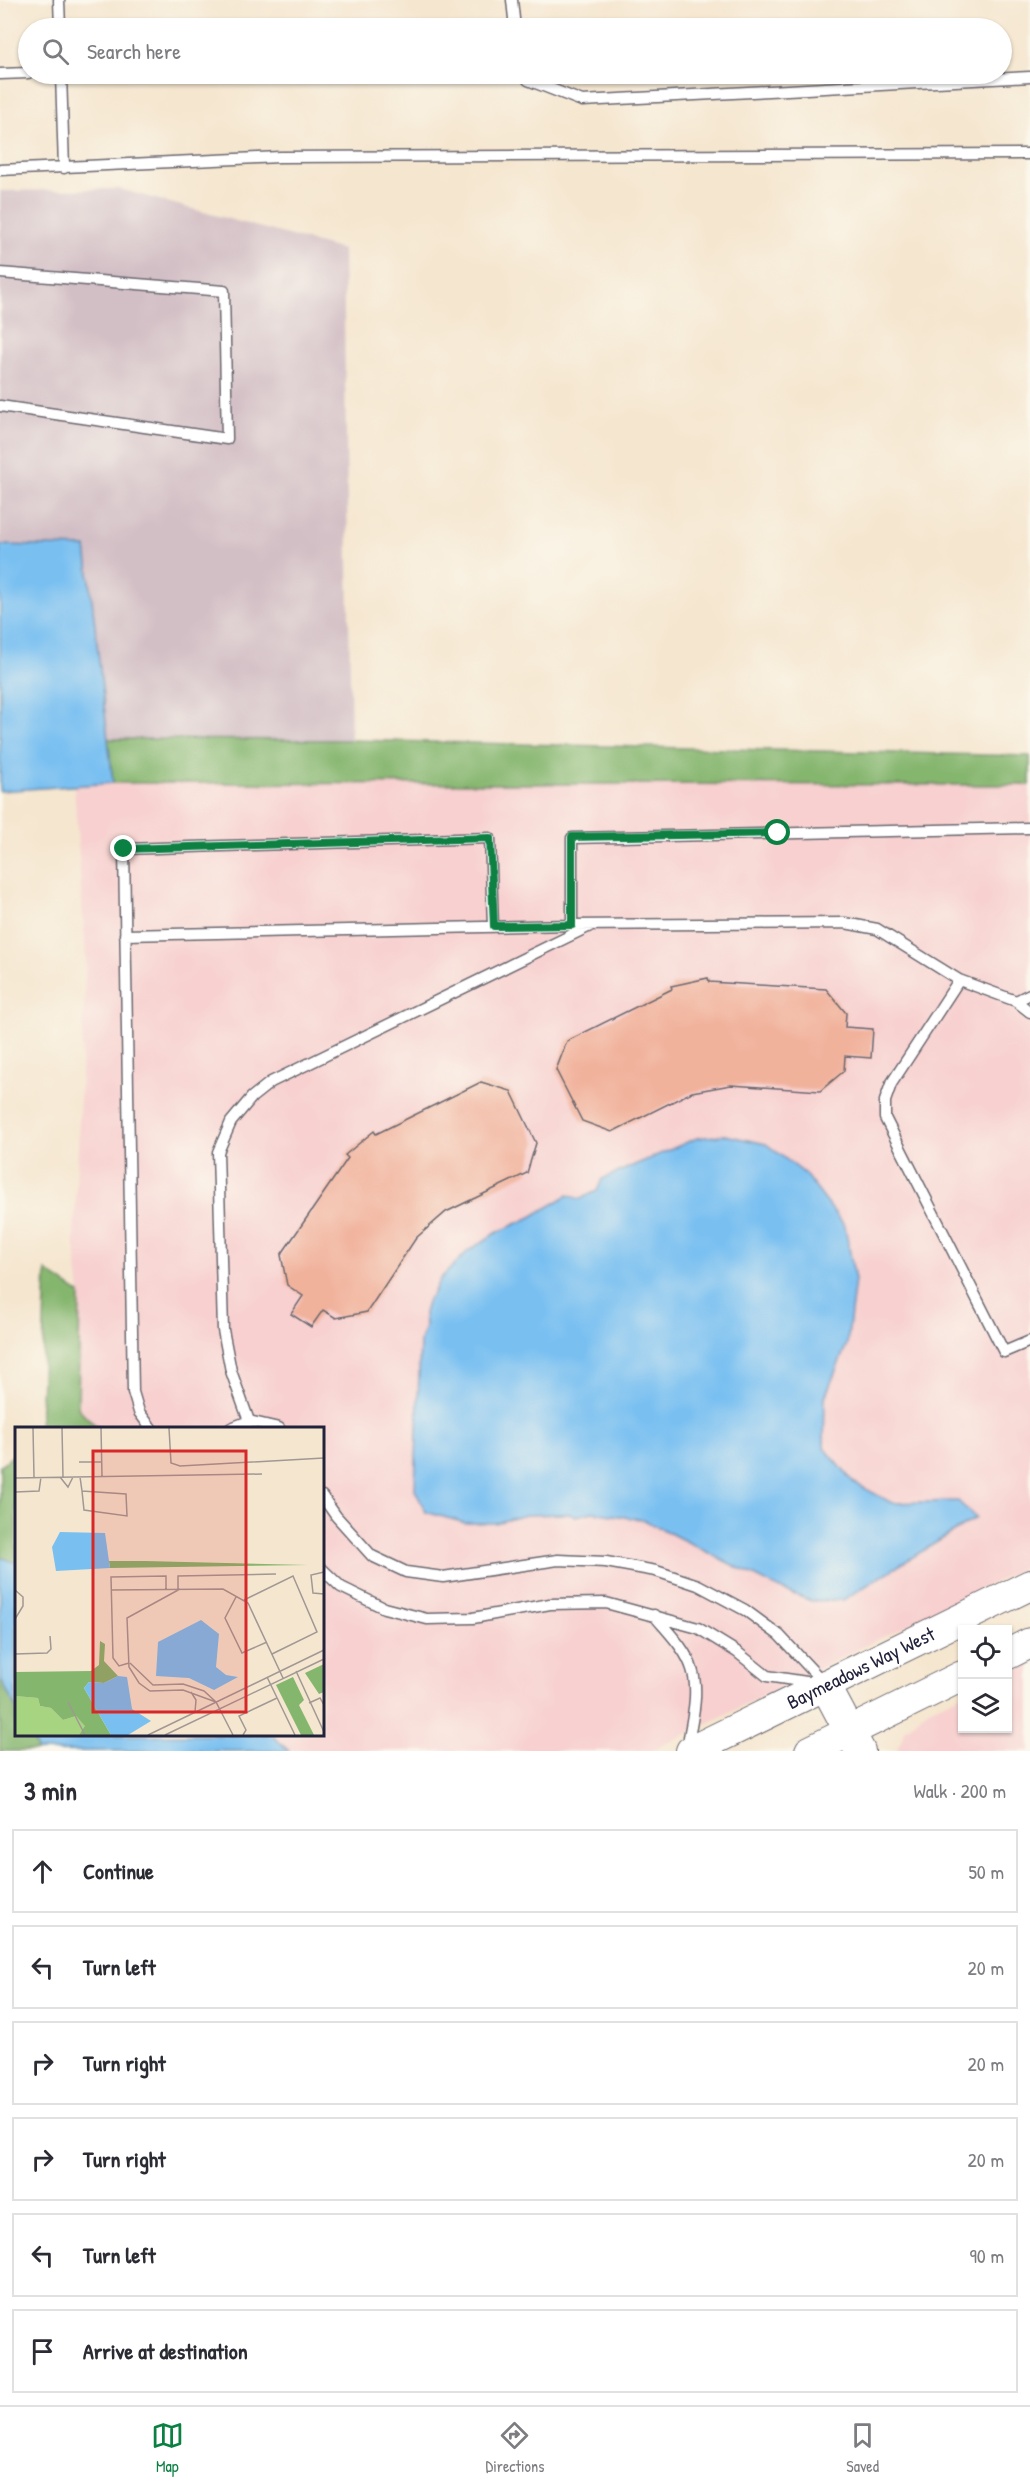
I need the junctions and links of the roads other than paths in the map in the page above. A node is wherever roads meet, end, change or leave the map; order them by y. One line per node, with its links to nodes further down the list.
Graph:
1 (59, 0): 3 (lane)
2 (512, 0): 4 (lane)
3 (60, 18)
4 (514, 18)
5 (18, 73): 6 (lane)
6 (0, 74)
7 (1030, 77): 8 (lane)
8 (1012, 78)
9 (61, 84): 13 (lane)
10 (538, 84): 11 (lane)
11 (899, 84)
12 (1030, 154): 13 (lane)
13 (64, 168): 14 (lane)
14 (0, 171)
15 (0, 273): 16 (lane)
16 (0, 406)
17 (1030, 828): 18 (lane)
18 (572, 925): 19 (lane); 20 (lane)
19 (594, 925): 22 (lane); 27 (lane)
20 (494, 926): 21 (lane); 21 (lane)
21 (125, 935): 28 (lane)
22 (959, 980): 24 (lane); 26 (lane)
23 (1030, 994): 24 (lane)
24 (1016, 1001): 25 (lane)
25 (1030, 1012)
26 (1030, 1341)
27 (248, 1425): 29 (lane)
28 (150, 1427)
29 (269, 1427)
30 (324, 1499): 37 (lane)
31 (324, 1571): 33 (lane)
32 (1030, 1585): 37 (street, Baymeadows Way West)
33 (654, 1615): 37 (lane); 39 (lane)
34 (1030, 1643): 35 (street)
35 (1012, 1652)
36 (958, 1679): 38 (street)
37 (825, 1684): 38 (street); 39 (street, Baymeadows Way West)
38 (855, 1741): 40 (street)
39 (689, 1751)
40 (810, 1751)

